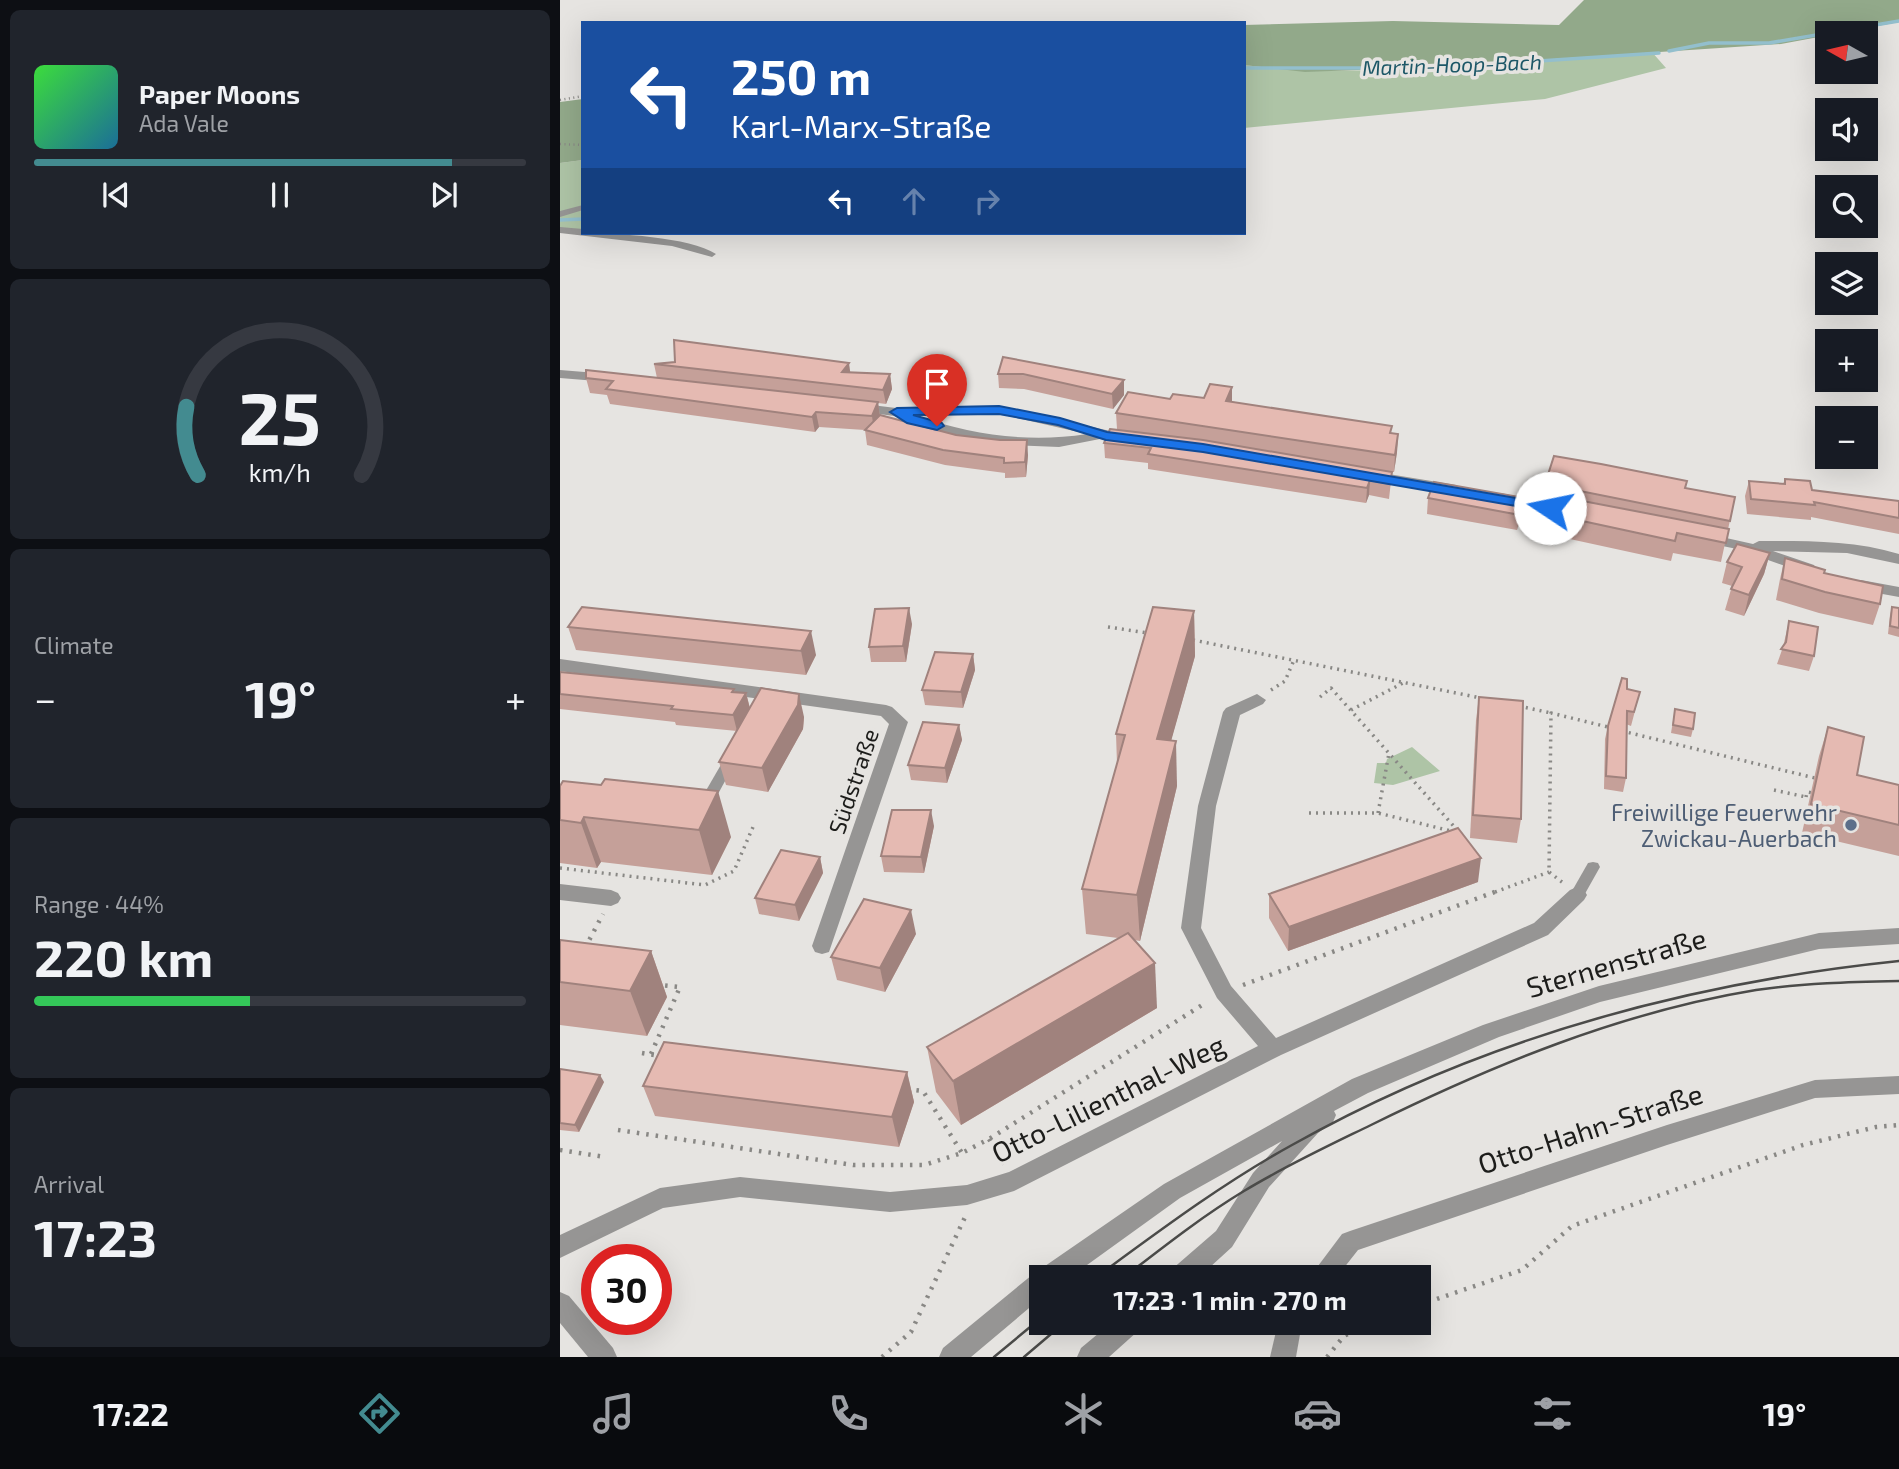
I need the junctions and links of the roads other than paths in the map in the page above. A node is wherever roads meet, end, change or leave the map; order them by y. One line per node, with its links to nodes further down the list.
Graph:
1 (581, 208): 2 (lane)
2 (560, 214)
3 (560, 230): 4 (lane)
4 (581, 230)
5 (606, 235): 6 (lane)
6 (712, 254)
7 (560, 374): 8 (street)
8 (629, 380)
9 (843, 405): 10 (street)
10 (897, 412): 11 (street); 11 (street)
11 (1106, 436): 12 (street)
12 (1142, 440)
13 (1350, 472): 14 (street)
14 (1577, 513)
15 (1687, 535): 16 (street)
16 (1741, 545): 17 (street); 18 (street)
17 (1899, 559)
18 (1824, 574)
19 (1847, 582): 20 (street)
20 (1899, 592)
21 (560, 665): 30 (street, Südstraße)
22 (1257, 700): 31 (street, Otto-Lilienthal-Weg)
23 (736, 750): 24 (lane)
24 (711, 794)
25 (1594, 867): 27 (lane)
26 (560, 892): 28 (street)
27 (1577, 895): 31 (street, Otto-Lilienthal-Weg)
28 (611, 898)
29 (1899, 936): 33 (street, Sternenstraße)
30 (822, 946)
31 (1273, 1049): 34 (street, Otto-Lilienthal-Weg)
32 (1899, 1085): 37 (street, Otto-Hahn-Straße)
33 (1360, 1086): 35 (street, Sternenstraße); 36 (street, Sternenstraße)
34 (560, 1247)
35 (1067, 1265)
36 (1195, 1265)
37 (1331, 1265)
38 (1029, 1293): 43 (street)
39 (560, 1304): 42 (street)
40 (1115, 1335): 44 (street)
41 (1288, 1335): 45 (street)
42 (604, 1357)
43 (952, 1357)
44 (1090, 1357)
45 (1283, 1357)

